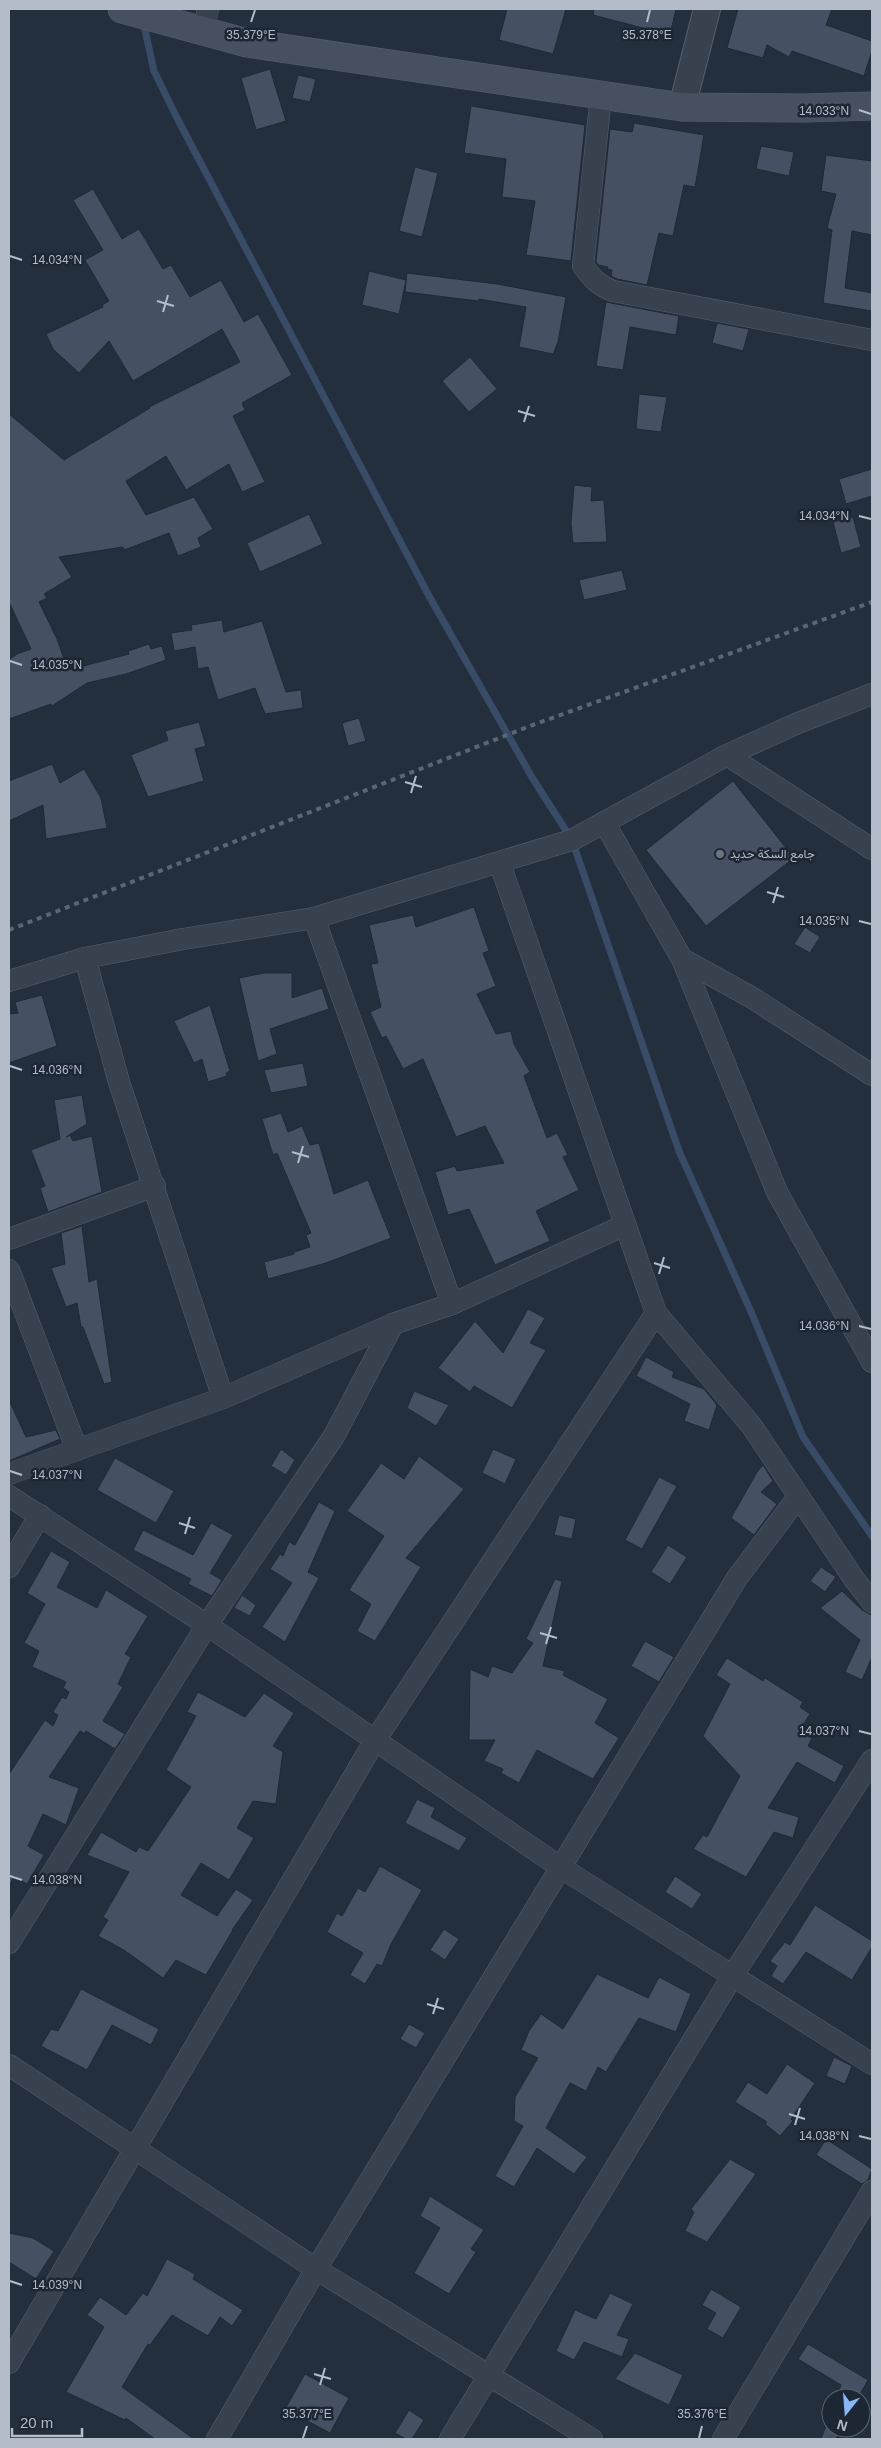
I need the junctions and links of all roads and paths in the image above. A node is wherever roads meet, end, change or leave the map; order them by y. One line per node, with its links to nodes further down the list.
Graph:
1 (122, 9): 3 (main road)
2 (707, 9): 6 (street)
3 (198, 22): 4 (main road)
4 (601, 96): 6 (main road); 7 (street)
5 (872, 106): 6 (main road)
6 (682, 107)
7 (872, 340)
8 (872, 694): 9 (street)
9 (727, 754): 10 (street); 11 (street)
10 (604, 822): 12 (street); 15 (street)
11 (872, 849)
12 (500, 864): 13 (street); 19 (street)
13 (314, 918): 14 (street); 22 (street)
14 (85, 958): 16 (street); 18 (street)
15 (682, 959): 17 (street); 25 (street)
16 (9, 981)
17 (872, 1075)
18 (155, 1186): 20 (street); 26 (street)
19 (625, 1225): 22 (street); 23 (street)
20 (9, 1238)
21 (9, 1270): 27 (street)
22 (452, 1304): 24 (street)
23 (656, 1313): 30 (street); 35 (street)
24 (393, 1324): 26 (street); 34 (street)
25 (872, 1362)
26 (223, 1398): 27 (street)
27 (76, 1450): 28 (street)
28 (9, 1474)
29 (9, 1496): 31 (street)
30 (798, 1497): 33 (street); 37 (street)
31 (40, 1515): 32 (street); 34 (street)
32 (9, 1567)
33 (872, 1602)
34 (207, 1625): 35 (street); 38 (street)
35 (374, 1742): 37 (street); 42 (street)
36 (872, 1760): 39 (street)
37 (560, 1867): 39 (street); 44 (street)
38 (9, 1943)
39 (733, 1975): 40 (street); 46 (street)
40 (872, 2064)
41 (9, 2066): 42 (street)
42 (135, 2147): 44 (street); 45 (street)
43 (872, 2191): 50 (street)
44 (316, 2269): 46 (street); 47 (street)
45 (9, 2364)
46 (490, 2374): 48 (street); 49 (street)
47 (217, 2439)
48 (450, 2439)
49 (592, 2439)
50 (723, 2439)

